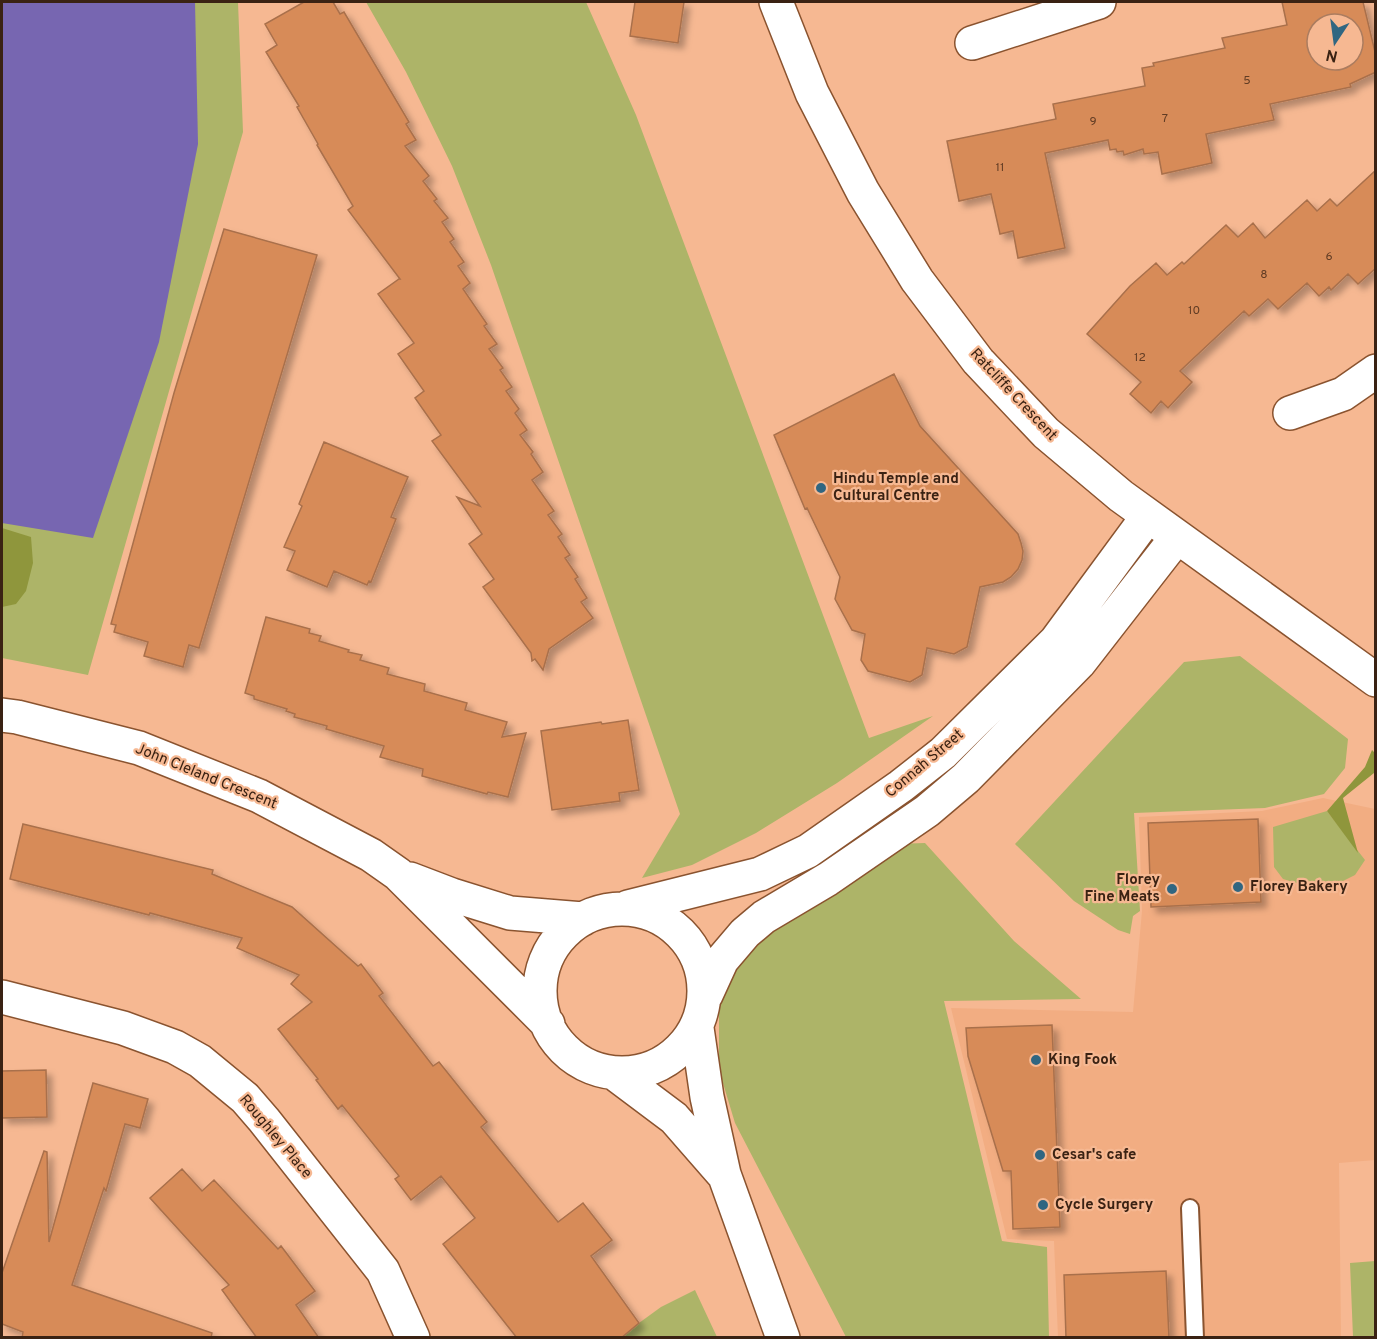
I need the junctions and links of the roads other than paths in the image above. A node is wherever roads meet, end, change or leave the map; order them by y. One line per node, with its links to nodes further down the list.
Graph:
1 (776, 2): 6 (street, Ratcliffe Crescent)
2 (1099, 2): 3 (street)
3 (972, 44)
4 (1376, 371): 5 (street)
5 (1290, 413)
6 (1148, 516): 7 (street, Ratcliffe Crescent); 11 (street, Connah Street)
7 (1177, 537): 8 (street, Ratcliffe Crescent); 13 (street)
8 (1376, 680)
9 (2, 715): 10 (street, John Cleland Crescent)
10 (398, 874): 12 (street, John Cleland Crescent); 15 (street, John Cleland Crescent)
11 (628, 907): 12 (street); 13 (street)
12 (583, 919): 15 (street)
13 (706, 995): 16 (street)
14 (2, 997): 21 (street, Roughley Place)
15 (548, 1023): 17 (street)
16 (697, 1028): 17 (street); 18 (street)
17 (614, 1073): 18 (street)
18 (724, 1174): 20 (street)
19 (1191, 1208): 22 (lane)
20 (782, 1335)
21 (413, 1338)
22 (1196, 1338)

